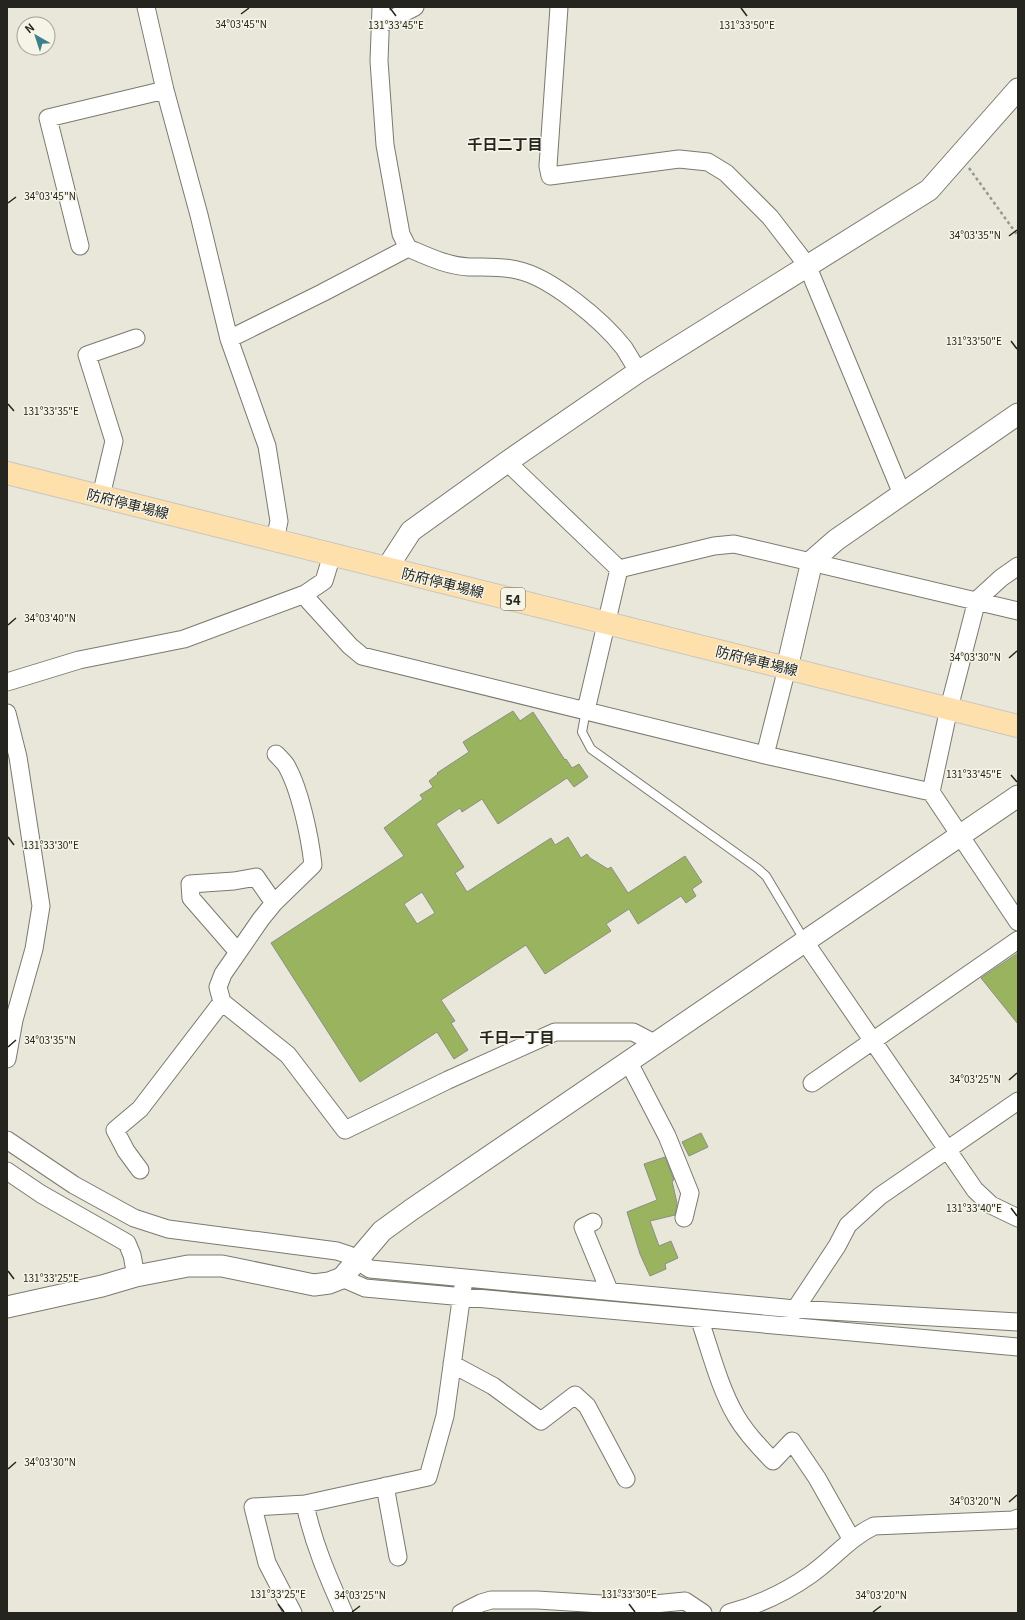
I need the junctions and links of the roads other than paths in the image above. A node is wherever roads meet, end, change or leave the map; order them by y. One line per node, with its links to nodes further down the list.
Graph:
1 (146, 7): 7 (street)
2 (381, 7): 5 (street)
3 (415, 7): 5 (street)
4 (559, 7): 10 (street)
5 (380, 25): 9 (street)
6 (1018, 89): 10 (street)
7 (165, 90): 8 (street); 12 (street)
8 (80, 246)
9 (408, 248): 12 (street); 13 (street)
10 (807, 264): 13 (street); 17 (street)
11 (136, 338): 18 (street)
12 (229, 339): 19 (street)
13 (638, 372): 15 (street)
14 (1018, 414): 17 (street)
15 (507, 462): 23 (street); 24 (street)
16 (7, 473): 18 (main road, 防府停車場線 / 54)
17 (902, 494): 21 (street)
18 (101, 496): 19 (main road, 防府停車場線 / 54)
19 (275, 540): 20 (main road, 防府停車場線 / 54)
20 (332, 554): 23 (main road, 防府停車場線 / 54); 25 (street)
21 (812, 561): 24 (street); 26 (street); 29 (street)
22 (1018, 566): 26 (street)
23 (387, 568): 28 (main road, 防府停車場線 / 54)
24 (619, 569): 28 (street)
25 (305, 594): 30 (street); 32 (street)
26 (977, 600): 27 (street); 31 (street)
27 (1018, 610)
28 (607, 622): 29 (main road, 防府停車場線 / 54); 32 (street)
29 (787, 668): 31 (main road, 防府停車場線 / 54); 36 (street)
30 (7, 682)
31 (950, 708): 34 (main road, 防府停車場線 / 54); 37 (street)
32 (586, 710): 36 (street); 43 (lane)
33 (7, 713): 48 (street)
34 (1018, 726)
35 (276, 754): 40 (street)
36 (765, 755): 37 (street)
37 (931, 792): 39 (street)
38 (1018, 796): 39 (street)
39 (960, 834): 41 (street); 43 (street)
40 (274, 903): 44 (street); 44 (street)
41 (1018, 922)
42 (1018, 940): 46 (street)
43 (805, 942): 46 (street); 47 (street)
44 (238, 952): 45 (street)
45 (222, 1002): 47 (street); 54 (street)
46 (873, 1042): 50 (street); 53 (street)
47 (654, 1043): 49 (street)
48 (7, 1058)
49 (628, 1061): 56 (street); 59 (street)
50 (812, 1083)
51 (1018, 1101): 53 (street)
52 (7, 1140): 59 (street)
53 (946, 1150): 57 (street); 66 (street)
54 (140, 1170)
55 (7, 1172): 60 (street)
56 (684, 1218)
57 (1018, 1218)
58 (593, 1222): 63 (street)
59 (357, 1261): 61 (street); 62 (street)
60 (136, 1276): 61 (street); 65 (street)
61 (342, 1278): 64 (street)
62 (463, 1278): 63 (street); 64 (street)
63 (609, 1290): 66 (street)
64 (462, 1297): 67 (street); 71 (street)
65 (7, 1307)
66 (795, 1309): 68 (street); 69 (street)
67 (699, 1318): 69 (street); 76 (street)
68 (1018, 1322)
69 (786, 1326): 70 (street)
70 (1018, 1347)
71 (452, 1364): 72 (street); 73 (street)
72 (626, 1479)
73 (385, 1486): 74 (street); 77 (street)
74 (305, 1504): 79 (street); 80 (street)
75 (1018, 1518): 76 (street)
76 (852, 1540): 83 (street)
77 (398, 1557)
78 (483, 1608): 81 (street); 82 (street)
79 (293, 1613)
80 (344, 1613)
81 (461, 1613)
82 (704, 1613)
83 (729, 1613)

